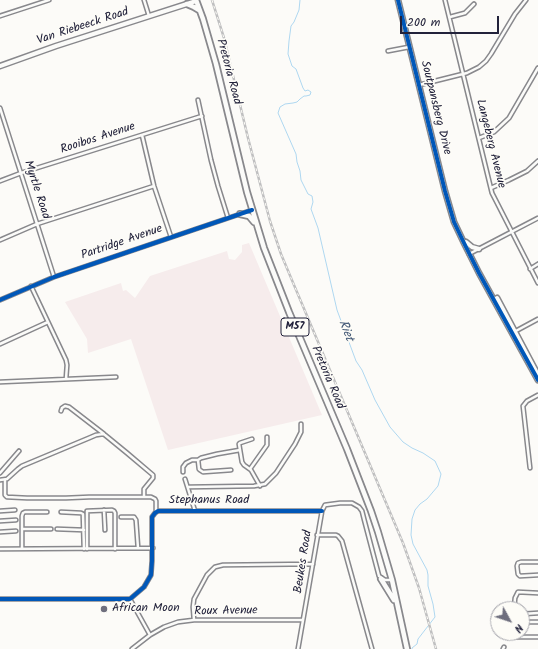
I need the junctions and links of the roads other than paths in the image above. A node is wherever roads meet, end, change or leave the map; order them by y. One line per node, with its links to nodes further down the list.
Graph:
1 (49, 0): 10 (street)
2 (144, 0): 11 (street)
3 (398, 0): 13 (street, Soutpansberg Drive)
4 (446, 0): 12 (street, Langeberg Avenue)
5 (526, 0): 17 (street)
6 (196, 1): 7 (street, Van Riebeeck Road); 9 (main road, Pretoria Road / M57)
7 (188, 3): 9 (main road); 11 (street, Van Riebeeck Road)
8 (474, 4): 12 (street)
9 (200, 12): 31 (main road, Pretoria Road / M57)
10 (0, 16)
11 (150, 16): 15 (street, Van Riebeeck Road)
12 (450, 17): 17 (street, Langeberg Avenue)
13 (410, 47): 14 (street); 18 (street, Soutpansberg Drive)
14 (388, 51)
15 (0, 66)
16 (538, 68): 25 (street)
17 (464, 74): 18 (street); 25 (street, Langeberg Avenue)
18 (419, 85): 35 (street, Soutpansberg Drive)
19 (198, 100): 21 (street)
20 (0, 108): 22 (street, Myrtle Road)
21 (202, 116): 24 (street, Rooibos Avenue); 33 (street)
22 (5, 125): 23 (street); 27 (street, Myrtle Road)
23 (0, 126)
24 (142, 135): 27 (street, Rooibos Avenue); 29 (street)
25 (478, 138): 30 (street, Langeberg Avenue)
26 (538, 161): 30 (street)
27 (21, 173): 28 (street, Rooibos Avenue); 36 (street, Myrtle Road)
28 (0, 181)
29 (154, 186): 36 (street); 39 (street)
30 (491, 188): 38 (street, Langeberg Avenue)
31 (252, 210): 32 (street, Partridge Avenue); 37 (main road, Pretoria Road / M57)
32 (240, 214): 33 (street, Partridge Avenue); 37 (main road)
33 (228, 218): 39 (street, Partridge Avenue)
34 (538, 218): 38 (street)
35 (454, 220): 41 (street, Soutpansberg Drive); 43 (street, Soutpansberg Drive)
36 (37, 224): 40 (street); 46 (street, Myrtle Road)
37 (257, 225): 107 (main road, Pretoria Road / M57)
38 (512, 232): 42 (street); 45 (street, Langeberg Avenue)
39 (171, 237): 46 (street, Partridge Avenue)
40 (0, 240)
41 (466, 242): 42 (street); 43 (street, Soutpansberg Drive)
42 (479, 249): 43 (street)
43 (470, 254): 52 (street, Soutpansberg Drive)
44 (538, 264): 45 (street)
45 (530, 268): 47 (street, Langeberg Avenue)
46 (54, 277): 48 (street, Partridge Avenue)
47 (538, 284)
48 (31, 286): 49 (street, Partridge Avenue); 51 (street)
49 (0, 300)
50 (538, 319): 52 (street)
51 (48, 322): 53 (street); 57 (street)
52 (514, 332): 54 (street, Soutpansberg Drive)
53 (0, 344)
54 (532, 367): 55 (street, Soutpansberg Drive); 58 (street, Soutpansberg Drive)
55 (538, 375)
56 (116, 377): 57 (street)
57 (66, 379): 59 (street)
58 (538, 380)
59 (0, 382)
60 (538, 395): 69 (street)
61 (61, 411): 63 (street)
62 (301, 424): 77 (street)
63 (104, 435): 76 (street); 79 (street)
64 (267, 437): 70 (street)
65 (252, 439): 66 (street)
66 (240, 450): 68 (street); 70 (street)
67 (19, 452): 73 (street)
68 (198, 460): 71 (street); 72 (street)
69 (530, 468)
70 (250, 469): 77 (street)
71 (231, 470)
72 (183, 472)
73 (0, 473)
74 (185, 479): 78 (street)
75 (0, 480): 76 (street)
76 (5, 480): 79 (street)
77 (260, 486): 78 (street)
78 (188, 487): 83 (street)
79 (144, 497): 87 (street)
80 (0, 510): 81 (street)
81 (15, 510)
82 (104, 510): 95 (street); 101 (street); 102 (street)
83 (195, 511): 84 (street, Stephanus Road); 87 (street, Stephanus Road)
84 (322, 511): 98 (street, Beukes Road); 109 (street)
85 (47, 512): 91 (street)
86 (61, 512): 94 (street)
87 (156, 512): 104 (street, Stephanus Road)
88 (121, 517): 103 (street)
89 (16, 520): 90 (street)
90 (0, 521)
91 (22, 529): 92 (street); 100 (street)
92 (51, 529)
93 (57, 530): 94 (street)
94 (84, 530): 101 (street)
95 (105, 530)
96 (16, 531): 97 (street)
97 (0, 532)
98 (317, 535): 106 (street, Beukes Road); 121 (street)
99 (0, 548): 100 (street)
100 (22, 548): 101 (street)
101 (85, 548): 102 (street)
102 (115, 548): 103 (street)
103 (138, 548): 104 (street)
104 (153, 548): 113 (street, Stephanus Road)
105 (538, 562): 108 (street)
106 (313, 564): 116 (street); 117 (street, Beukes Road)
107 (390, 573): 109 (main road); 110 (main road, Pretoria Road / M57)
108 (538, 575)
109 (382, 579): 110 (street); 115 (main road)
110 (392, 580): 115 (main road, Pretoria Road / M57)
111 (538, 593): 114 (street)
112 (0, 599): 113 (street)
113 (130, 599): 118 (street)
114 (515, 601)
115 (397, 605): 122 (main road, Pretoria Road / M57)
116 (194, 620): 117 (street, Roux Avenue); 118 (street, Roux Avenue)
117 (303, 620): 120 (street, Beukes Road)
118 (150, 635): 119 (street, Roux Avenue)
119 (132, 649)
120 (298, 649)
121 (372, 649)
122 (407, 649)

